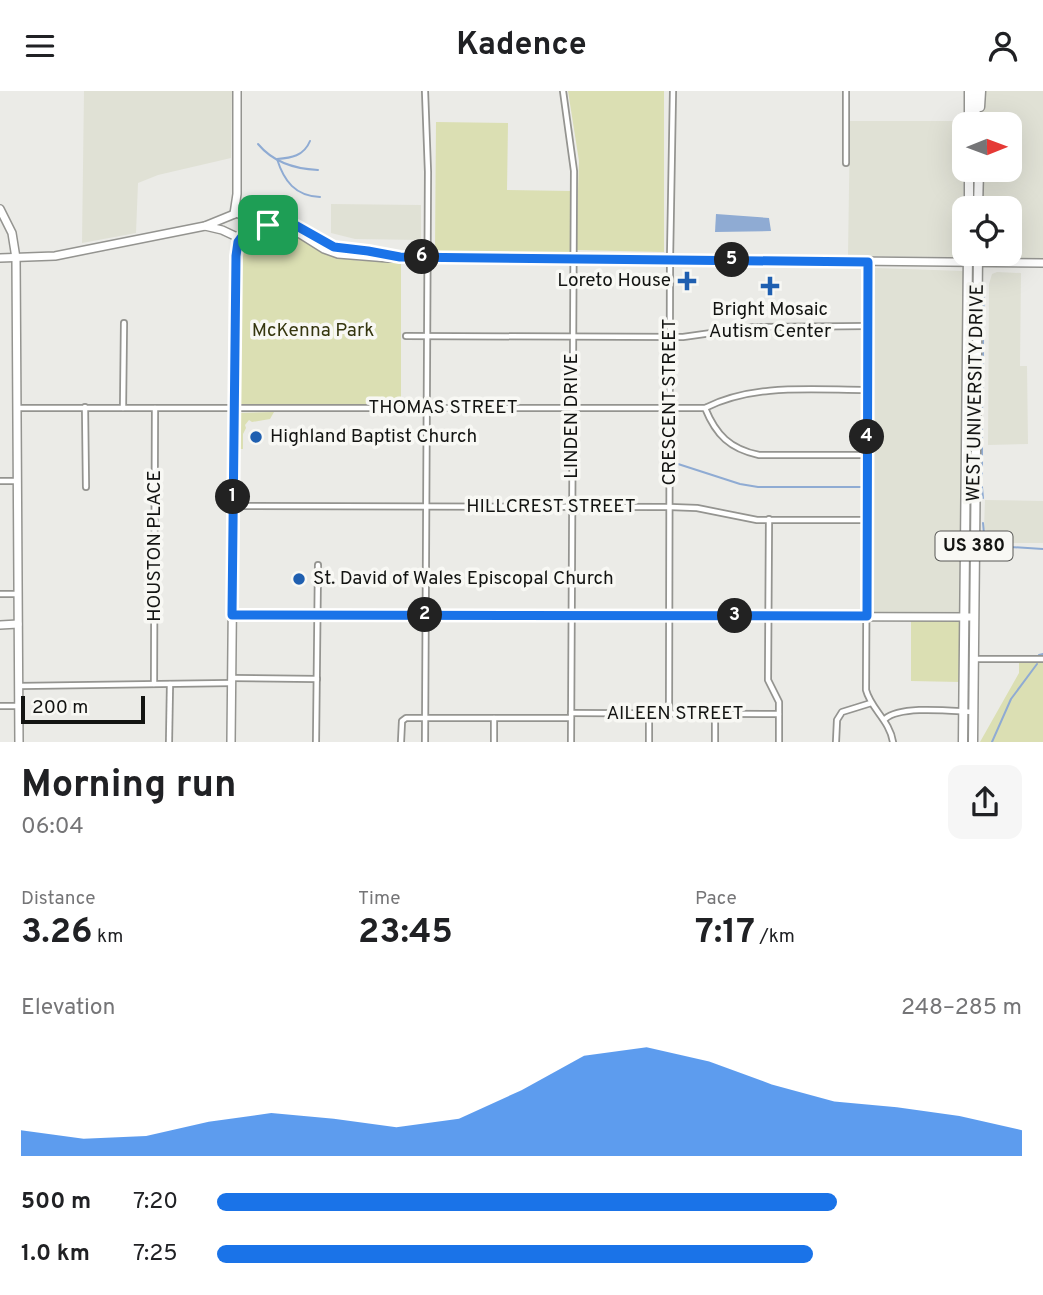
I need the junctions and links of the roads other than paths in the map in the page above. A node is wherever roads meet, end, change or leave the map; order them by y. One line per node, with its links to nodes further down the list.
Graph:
1 (237, 91): 14 (main road)
2 (425, 91): 18 (street)
3 (563, 91): 21 (street, LINDEN DRIVE)
4 (673, 91): 22 (street, CRESCENT STREET)
5 (846, 91): 12 (street)
6 (969, 91): 9 (main road)
7 (975, 91): 10 (main road)
8 (981, 91): 11 (main road)
9 (970, 112)
10 (977, 112)
11 (979, 112)
12 (846, 163)
13 (0, 209): 20 (main road)
14 (238, 215): 15 (main road); 16 (main road); 16 (main road); 17 (main road)
15 (205, 226): 16 (main road); 20 (main road)
16 (237, 235): 17 (main road); 43 (main road)
17 (400, 257): 18 (main road)
18 (427, 257): 21 (main road); 31 (street)
19 (0, 258): 20 (main road)
20 (16, 258): 37 (main road)
21 (572, 258): 22 (main road); 32 (street, LINDEN DRIVE)
22 (670, 259): 24 (main road); 33 (street, CRESCENT STREET)
23 (952, 260): 24 (main road)
24 (868, 262): 29 (street)
25 (1022, 262): 26 (main road)
26 (1043, 263)
27 (974, 266): 64 (main road, WEST UNIVERSITY DRIVE / US 380)
28 (124, 323): 38 (street)
29 (868, 325): 33 (street); 34 (street)
30 (406, 336): 31 (street)
31 (427, 337): 32 (street); 36 (street)
32 (572, 337): 33 (street); 40 (street, LINDEN DRIVE)
33 (670, 337): 41 (street, CRESCENT STREET)
34 (867, 390): 42 (street, THOMAS STREET); 44 (street)
35 (85, 407): 37 (street, THOMAS STREET); 38 (street, THOMAS STREET); 47 (street)
36 (427, 407): 40 (street, THOMAS STREET); 43 (street, THOMAS STREET); 49 (street)
37 (16, 408): 46 (main road)
38 (123, 408): 39 (street, THOMAS STREET)
39 (155, 408): 43 (street, THOMAS STREET); 71 (street, HOUSTON PLACE)
40 (572, 408): 41 (street, THOMAS STREET); 50 (street, LINDEN DRIVE)
41 (671, 408): 42 (street, THOMAS STREET); 51 (street, CRESCENT STREET)
42 (705, 408): 44 (street)
43 (234, 409): 48 (main road)
44 (867, 455): 53 (street)
45 (0, 481): 46 (street)
46 (17, 481): 56 (main road)
47 (86, 487)
48 (233, 506): 49 (street, HILLCREST STREET); 57 (main road)
49 (427, 507): 50 (street, HILLCREST STREET); 59 (street)
50 (572, 507): 51 (street, HILLCREST STREET); 60 (street, LINDEN DRIVE)
51 (670, 507): 52 (street, HILLCREST STREET); 61 (street, CRESCENT STREET)
52 (769, 519): 53 (street, HILLCREST STREET); 62 (street)
53 (867, 520): 63 (street)
54 (318, 565): 58 (street)
55 (0, 594): 56 (street)
56 (18, 594): 65 (main road)
57 (232, 615): 58 (main road); 70 (main road)
58 (318, 615): 59 (main road); 69 (street)
59 (426, 615): 60 (main road); 83 (street)
60 (571, 615): 61 (main road); 82 (street, LINDEN DRIVE)
61 (670, 616): 62 (main road); 79 (street, CRESCENT STREET)
62 (768, 616): 63 (main road); 81 (street)
63 (867, 616): 64 (main road); 74 (street)
64 (969, 617): 67 (main road, WEST UNIVERSITY DRIVE / US 380); 77 (main road, WEST UNIVERSITY DRIVE / US 380)
65 (18, 624): 66 (main road); 73 (main road)
66 (0, 625)
67 (973, 659): 68 (street); 77 (main road, WEST UNIVERSITY DRIVE / US 380)
68 (1043, 659)
69 (317, 679): 70 (street); 89 (street)
70 (232, 680): 72 (street); 88 (main road)
71 (154, 684): 72 (street); 73 (street)
72 (170, 684): 87 (street)
73 (19, 686): 76 (main road)
74 (871, 703): 85 (street); 97 (street)
75 (0, 706): 76 (street)
76 (19, 706): 86 (main road)
77 (968, 712): 85 (street); 99 (main road, WEST UNIVERSITY DRIVE / US 380); 100 (main road, WEST UNIVERSITY DRIVE / US 380)
78 (649, 714): 79 (street, AILEEN STREET); 82 (street, AILEEN STREET); 94 (street)
79 (669, 714): 80 (street, AILEEN STREET)
80 (715, 714): 81 (street, AILEEN STREET); 95 (street)
81 (779, 714): 96 (street)
82 (571, 715): 84 (street, AILEEN STREET); 93 (street, LINDEN DRIVE)
83 (425, 717): 84 (street, AILEEN STREET); 90 (street); 91 (street)
84 (494, 718): 92 (street)
85 (885, 719): 98 (street)
86 (19, 742)
87 (169, 742)
88 (232, 742)
89 (316, 742)
90 (401, 742)
91 (425, 742)
92 (494, 742)
93 (570, 742)
94 (649, 742)
95 (715, 742)
96 (779, 742)
97 (836, 742)
98 (893, 742)
99 (963, 742)
100 (973, 742)

